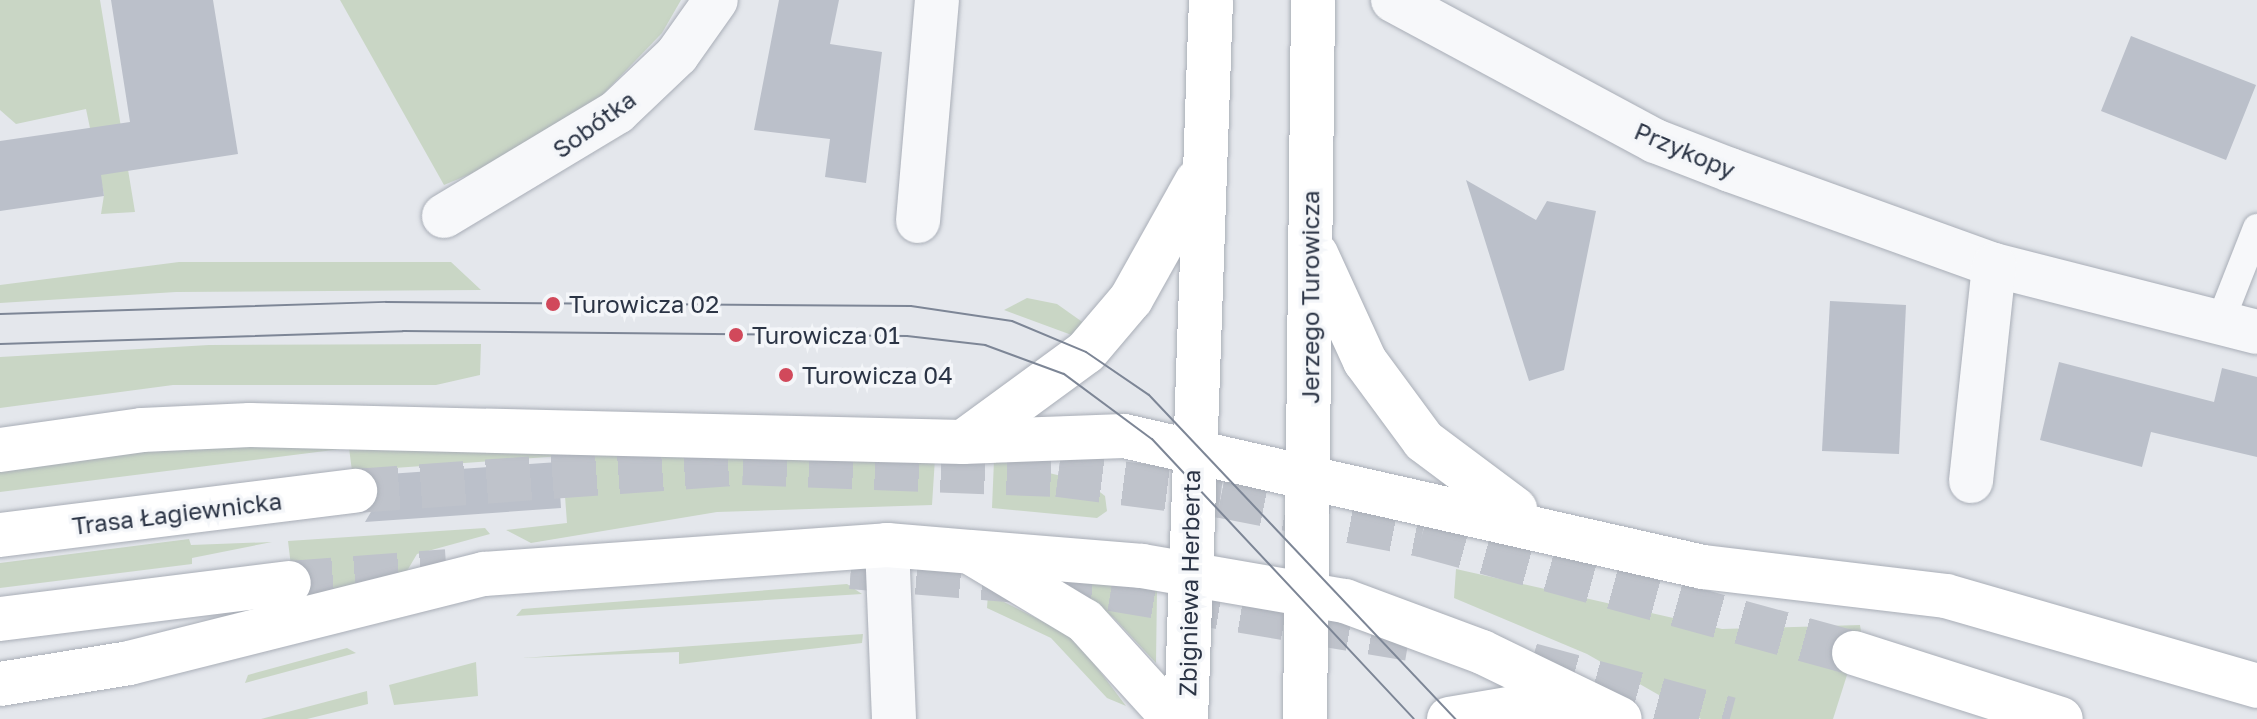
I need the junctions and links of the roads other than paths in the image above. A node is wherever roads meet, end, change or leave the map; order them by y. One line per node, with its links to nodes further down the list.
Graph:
1 (716, 0): 7 (street, Sobótka)
2 (937, 0): 8 (street)
3 (1211, 0): 6 (main road)
4 (1313, 0): 10 (main road, Jerzego Turowicza)
5 (1393, 0): 11 (street, Przykopy)
6 (1204, 168): 13 (main road); 14 (main road)
7 (444, 216)
8 (918, 221)
9 (2257, 228): 12 (lane)
10 (1310, 240): 16 (main road, Jerzego Turowicza); 20 (main road)
11 (1994, 265): 12 (street, Przykopy); 17 (street)
12 (2238, 327)
13 (963, 442): 14 (main road); 15 (main road)
14 (1193, 447): 16 (main road); 23 (main road, Zbigniewa Herberta)
15 (0, 450)
16 (1308, 473): 20 (main road); 25 (main road, Jerzego Turowicza)
17 (1971, 481)
18 (355, 491): 19 (main road, Trasa Łagiewnicka)
19 (0, 535)
20 (1578, 537): 29 (main road)
21 (887, 545): 22 (main road); 28 (main road); 30 (street)
22 (958, 547): 23 (main road); 31 (main road)
23 (1190, 574): 25 (main road); 32 (main road, Zbigniewa Herberta)
24 (289, 583): 26 (main road)
25 (1307, 594): 33 (main road); 35 (main road)
26 (0, 619)
27 (1854, 653): 36 (main road)
28 (0, 684)
29 (2257, 686)
30 (894, 719)
31 (1174, 719)
32 (1186, 719)
33 (1305, 719)
34 (1449, 719): 35 (main road)
35 (1620, 719)
36 (2061, 719)

